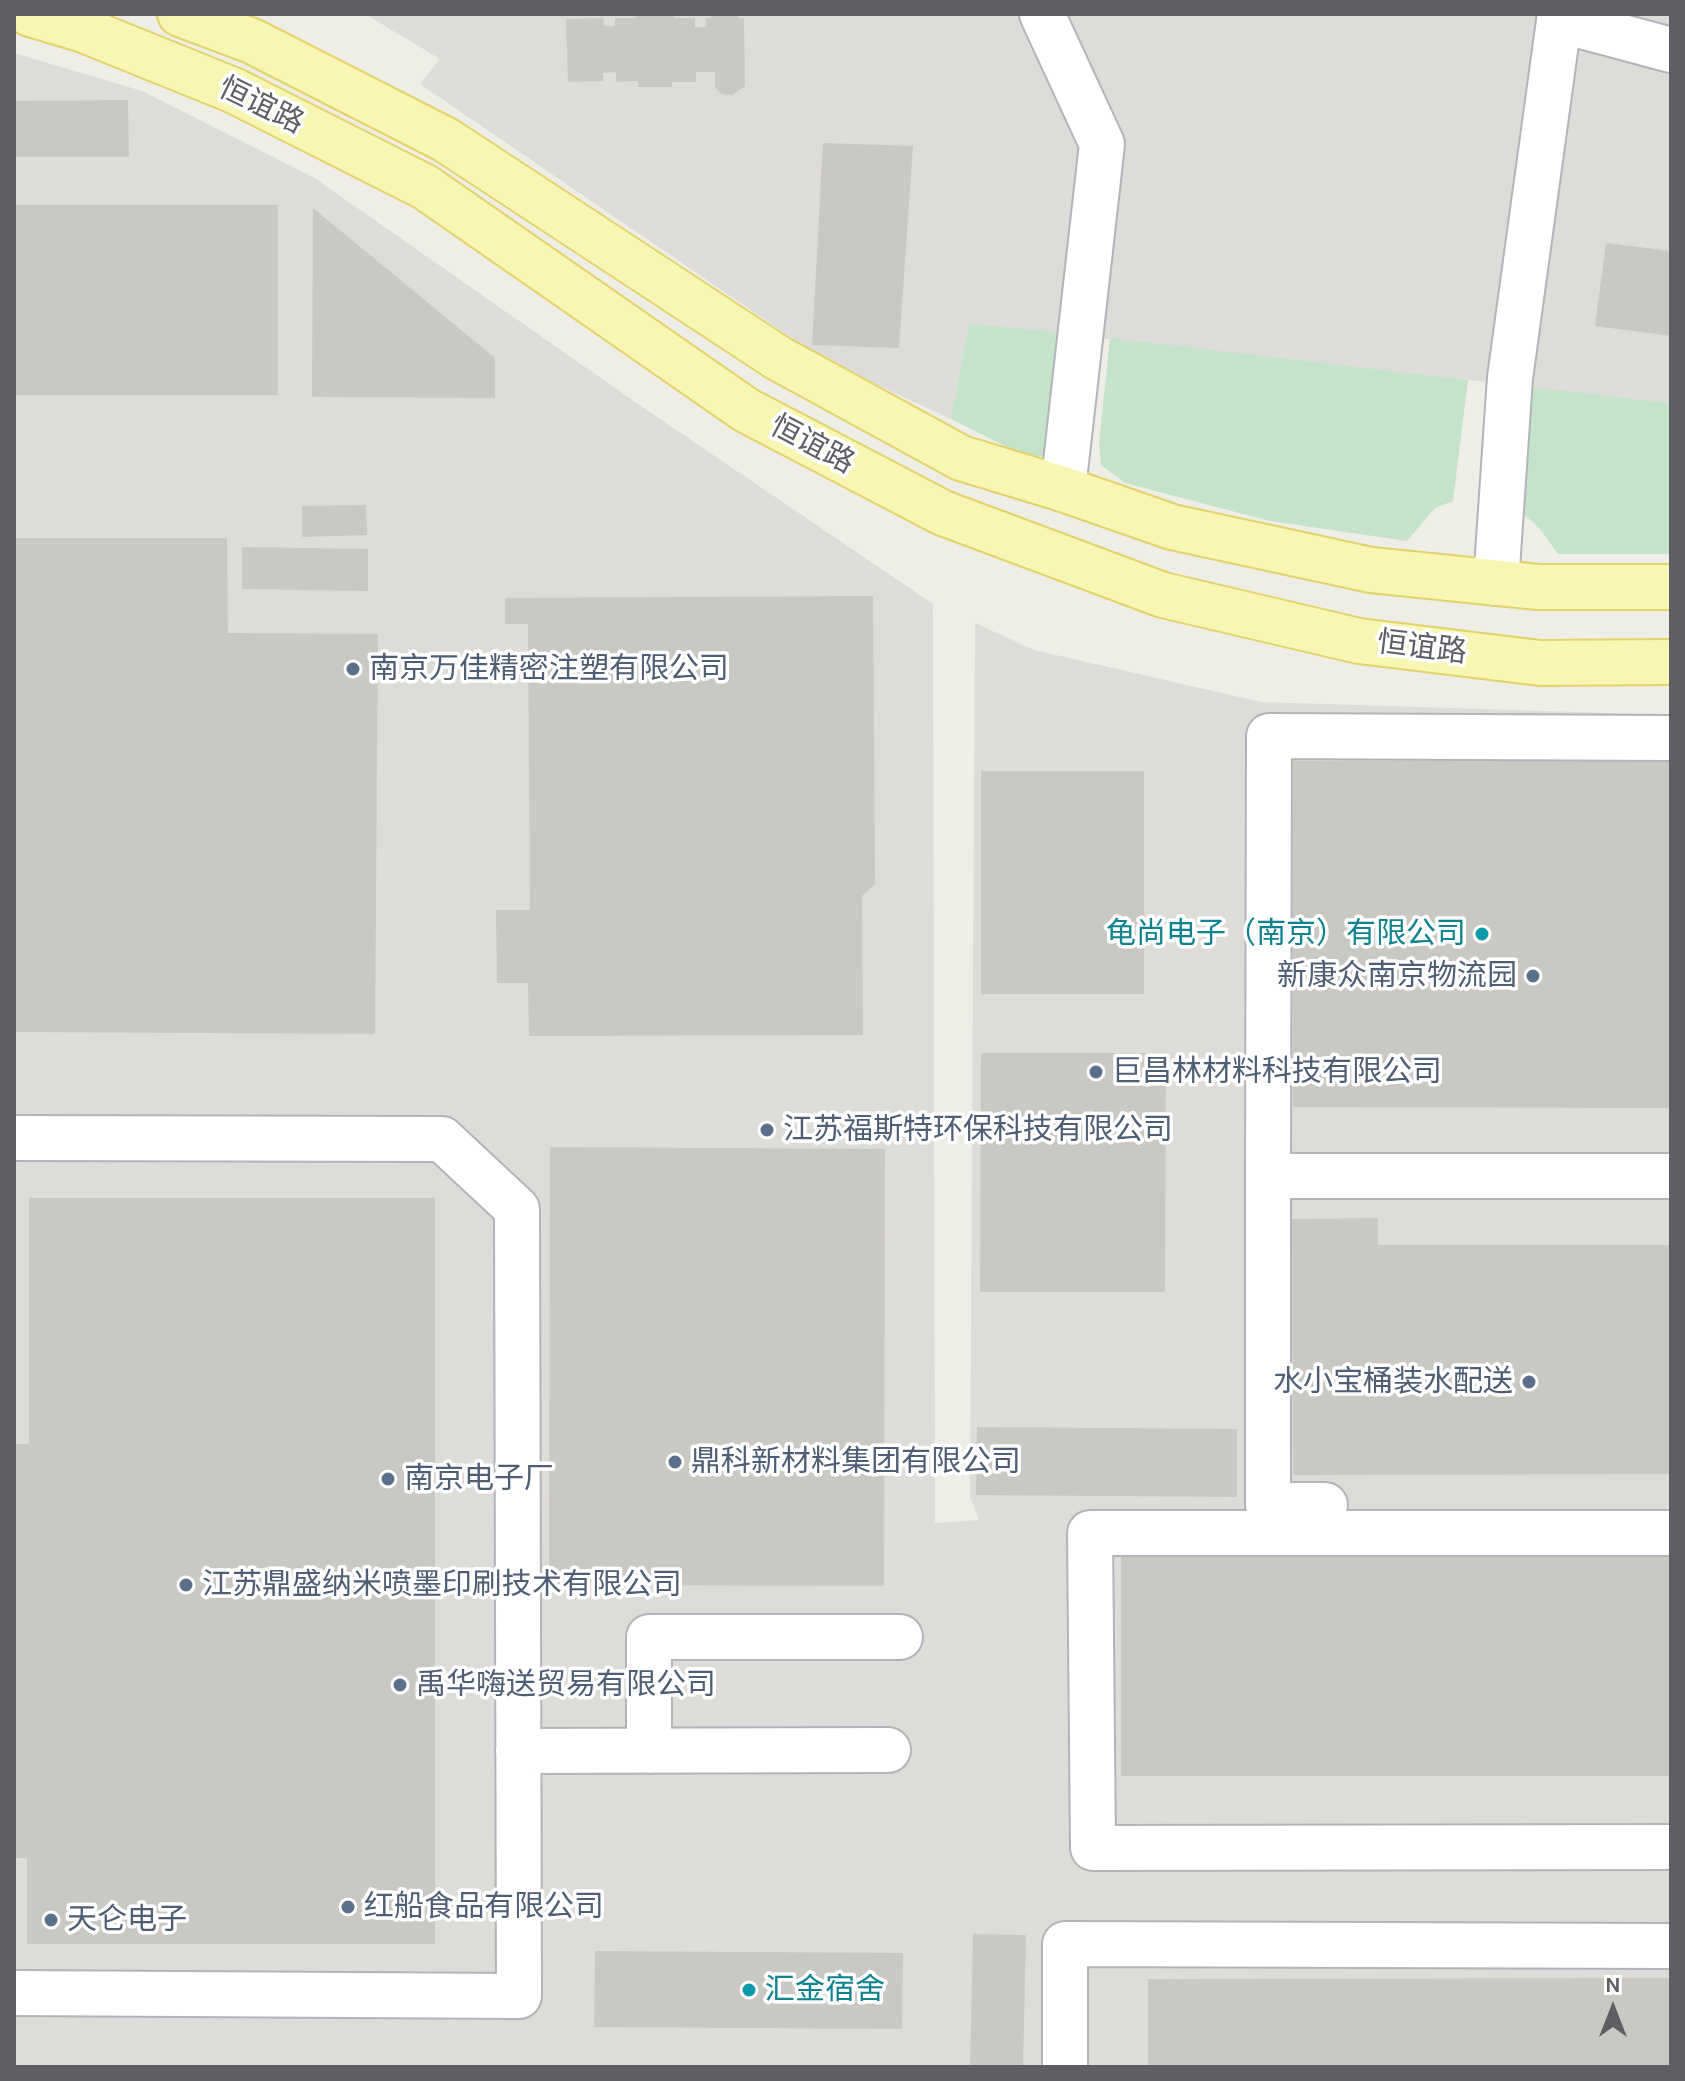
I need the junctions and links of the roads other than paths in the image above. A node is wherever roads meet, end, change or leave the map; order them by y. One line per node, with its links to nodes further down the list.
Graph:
1 (30, 14): 9 (main road, 恒谊路)
2 (180, 14): 6 (main road, 恒谊路)
3 (1042, 14): 6 (lane)
4 (1560, 17): 5 (lane); 7 (lane)
5 (1671, 50)
6 (1063, 489): 7 (main road, 恒谊路)
7 (1496, 583): 8 (main road, 恒谊路)
8 (1671, 587)
9 (1671, 662)
10 (1671, 738): 12 (lane)
11 (14, 1138): 18 (lane)
12 (1268, 1176): 13 (lane); 14 (lane)
13 (1671, 1176)
14 (1671, 1506)
15 (1671, 1533): 20 (lane)
16 (900, 1637): 19 (lane)
17 (888, 1750): 19 (lane)
18 (518, 1751): 19 (lane); 22 (lane)
19 (649, 1751)
20 (1671, 1847)
21 (1671, 1946): 23 (lane)
22 (14, 1993)
23 (1065, 2067)

